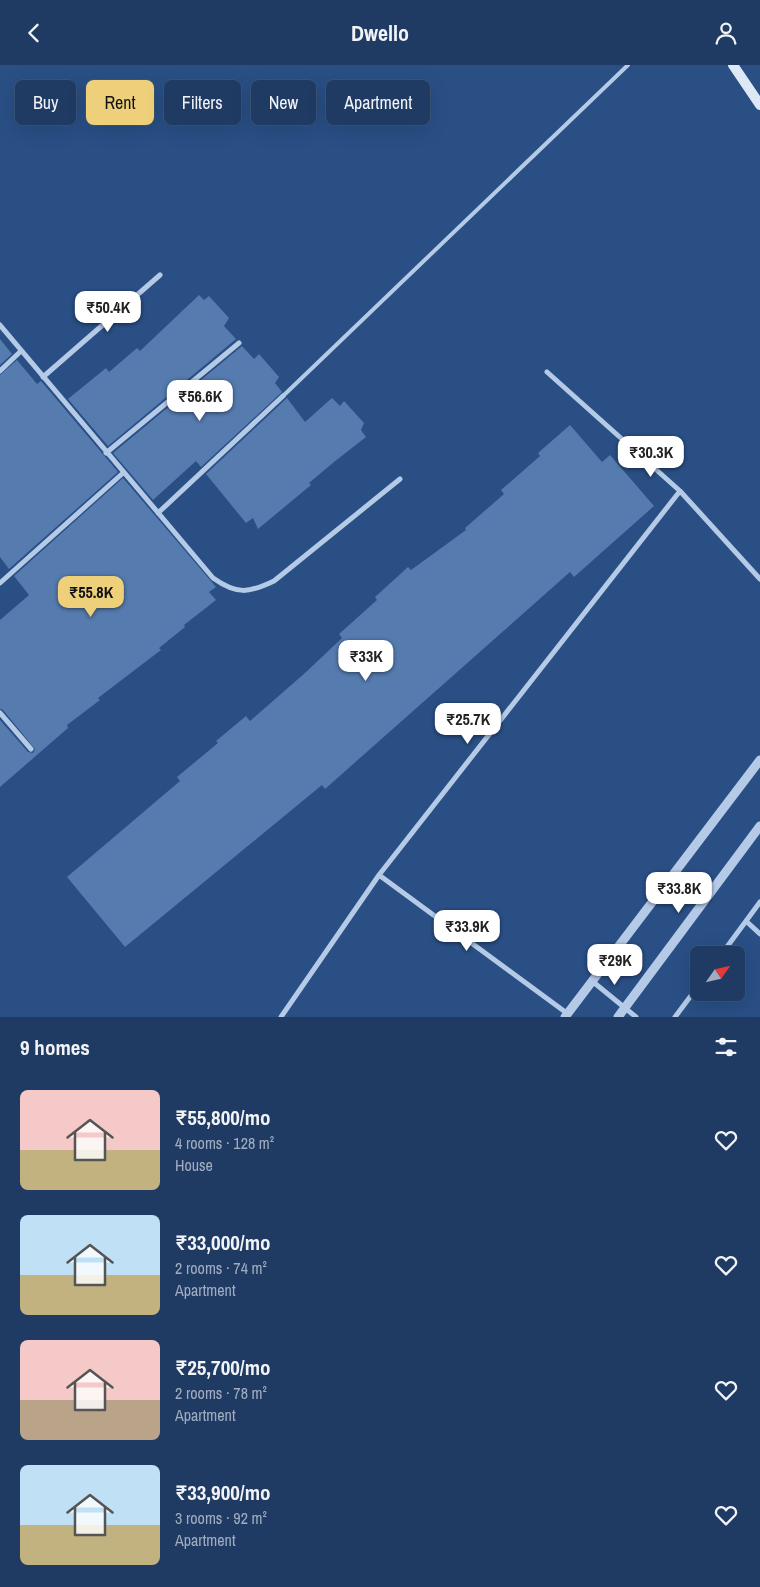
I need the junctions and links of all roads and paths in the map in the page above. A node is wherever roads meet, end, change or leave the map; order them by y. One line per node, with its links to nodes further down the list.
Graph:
1 (628, 65): 11 (lane)
2 (733, 65): 3 (main road)
3 (760, 105)
4 (160, 275): 10 (street)
5 (0, 325): 7 (street)
6 (239, 343): 12 (street)
7 (22, 351): 8 (street); 10 (street)
8 (0, 371)
9 (547, 372): 15 (street)
10 (43, 377): 12 (street)
11 (284, 396): 16 (street)
12 (106, 453): 13 (street)
13 (123, 473): 16 (street); 18 (street)
14 (400, 479): 16 (street)
15 (680, 491): 17 (street); 23 (street)
16 (158, 513)
17 (760, 579)
18 (0, 583)
19 (0, 713): 20 (street)
20 (31, 749)
21 (760, 760): 28 (street)
22 (760, 826): 30 (street)
23 (379, 875): 31 (street); 32 (street)
24 (760, 902): 25 (street)
25 (746, 921): 26 (street); 27 (street)
26 (760, 934)
27 (728, 946)
28 (592, 981): 30 (street); 31 (street)
29 (690, 997): 35 (street)
30 (625, 1007): 33 (street); 34 (street)
31 (566, 1015)
32 (281, 1017)
33 (618, 1017)
34 (636, 1017)
35 (675, 1017)

